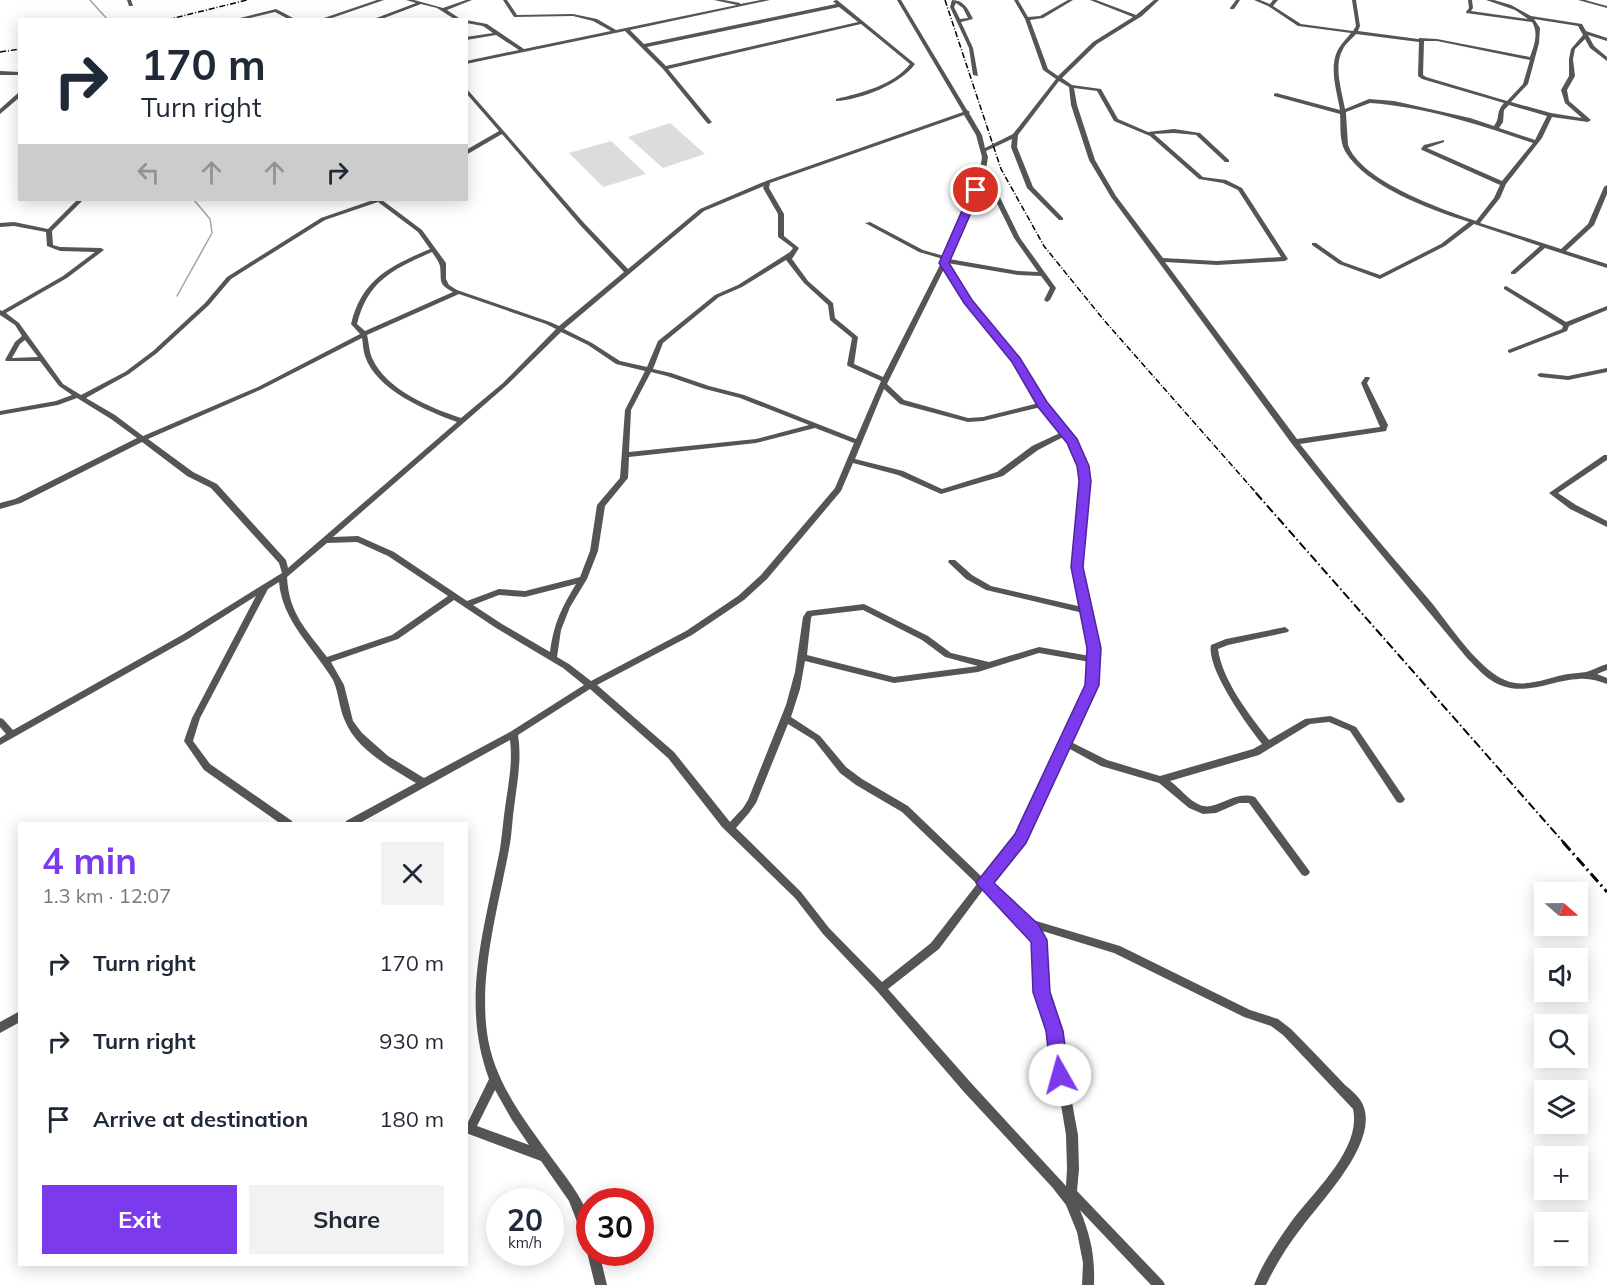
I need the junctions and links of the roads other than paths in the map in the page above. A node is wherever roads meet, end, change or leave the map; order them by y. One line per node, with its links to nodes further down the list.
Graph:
1 (382, 0): 32 (street)
2 (408, 0): 21 (street)
3 (470, 0): 27 (street)
4 (505, 0): 42 (street)
5 (716, 0): 22 (street)
6 (768, 0): 22 (street)
7 (834, 0): 23 (street)
8 (899, 0): 65 (street)
9 (954, 0): 37 (street); 37 (street)
10 (1016, 0): 35 (street)
11 (1071, 0): 35 (street)
12 (1092, 0): 29 (street)
13 (1156, 0): 29 (street)
14 (1238, 0): 26 (street)
15 (1256, 0): 24 (street)
16 (1276, 0): 24 (street)
17 (1354, 0): 41 (street)
18 (1470, 0): 38 (street)
19 (1488, 0): 28 (street)
20 (1580, 0): 25 (street)
21 (422, 3): 27 (street); 33 (street)
22 (741, 5): 40 (street)
23 (840, 5): 39 (street); 48 (street)
24 (1269, 5): 41 (street)
25 (1607, 7)
26 (1232, 8)
27 (444, 9): 34 (street)
28 (1530, 16): 38 (street); 44 (street)
29 (1137, 17): 57 (street)
30 (242, 18): 31 (street)
31 (291, 18)
32 (326, 18)
33 (379, 18)
34 (457, 18)
35 (1027, 19): 57 (street)
36 (468, 21): 43 (street)
37 (958, 21): 56 (street)
38 (1535, 21): 50 (street)
39 (861, 23): 53 (street); 62 (street)
40 (626, 29): 42 (street); 48 (street)
41 (1356, 31): 46 (street); 66 (street)
42 (615, 32): 49 (street)
43 (498, 33): 45 (street); 49 (street)
44 (1584, 34): 47 (street); 51 (street); 67 (street)
45 (468, 39)
46 (1421, 40): 50 (street); 63 (street)
47 (1607, 40)
48 (643, 46): 53 (street)
49 (522, 50): 52 (street)
50 (1532, 59): 63 (street)
51 (1607, 60)
52 (468, 63)
53 (665, 68): 68 (street)
54 (0, 73): 55 (street)
55 (18, 74)
56 (976, 75)
57 (1059, 78): 58 (street); 72 (street)
58 (1071, 86): 71 (street); 99 (street)
59 (468, 91): 70 (street)
60 (1276, 95): 66 (street)
61 (18, 96): 64 (street)
62 (838, 100)
63 (1508, 102): 67 (street); 69 (street)
64 (0, 112)
65 (967, 112): 75 (street); 79 (street)
66 (1344, 112): 69 (street); 89 (street)
67 (1550, 115): 74 (street)
68 (709, 122)
69 (1495, 129): 74 (street)
70 (501, 132): 76 (street); 101 (street)
71 (1148, 133): 77 (street); 99 (street)
72 (1015, 135): 75 (street); 88 (street)
73 (1442, 141): 80 (street)
74 (1536, 141): 80 (street)
75 (984, 150): 78 (street)
76 (468, 152)
77 (1227, 161)
78 (984, 170): 98 (street); 103 (street)
79 (768, 182): 97 (street); 101 (street)
80 (1503, 184): 89 (street)
81 (1607, 187): 86 (street)
82 (79, 201): 92 (street)
83 (354, 201): 87 (street)
84 (375, 201): 87 (street)
85 (379, 201): 95 (street)
86 (1603, 205): 96 (street)
87 (361, 206): 122 (street)
88 (1061, 219)
89 (1475, 222): 93 (street); 94 (street)
90 (868, 223): 98 (street)
91 (0, 225): 92 (street)
92 (49, 231): 108 (street)
93 (1314, 244)
94 (1545, 245): 96 (street); 102 (street)
95 (432, 250): 105 (street); 113 (street)
96 (1563, 250): 100 (street)
97 (791, 254): 117 (street); 121 (street)
98 (945, 260): 103 (street); 121 (street); 123 (street)
99 (1161, 260): 130 (street)
100 (1607, 266)
101 (628, 273): 112 (street)
102 (1513, 273)
103 (1041, 274): 106 (street)
104 (1506, 288): 111 (street)
105 (459, 292): 112 (street); 113 (street)
106 (1047, 300)
107 (1607, 308): 109 (street)
108 (1, 313): 114 (street)
109 (1596, 313): 110 (street); 111 (street)
110 (1607, 317)
111 (1566, 325): 115 (street)
112 (560, 329): 117 (street); 125 (street)
113 (364, 335): 125 (street); 128 (street)
114 (26, 336): 116 (street); 116 (street)
115 (1510, 351)
116 (42, 359): 122 (street)
117 (649, 370): 126 (street); 131 (street)
118 (1607, 370): 119 (street)
119 (1540, 375)
120 (1367, 378): 130 (street)
121 (884, 382): 123 (street); 129 (street)
122 (79, 396): 124 (street); 128 (street)
123 (1042, 404): 127 (street)
124 (0, 413)
125 (462, 422): 136 (street)
126 (813, 426): 129 (street); 131 (street)
127 (1066, 433): 133 (street); 145 (street)
128 (142, 438): 134 (street); 137 (street)
129 (858, 442): 133 (street)
130 (1295, 442): 153 (street)
131 (627, 455): 141 (street)
132 (1607, 458): 135 (street)
133 (850, 460): 155 (street)
134 (0, 506)
135 (1607, 524)
136 (327, 540): 138 (street); 143 (street)
137 (283, 562): 138 (street); 140 (street)
138 (302, 562): 140 (street)
139 (952, 562): 145 (street)
140 (285, 575): 142 (street); 150 (street)
141 (583, 579): 144 (street); 147 (street)
142 (265, 589): 158 (street); 166 (street)
143 (454, 596): 144 (street); 150 (street)
144 (466, 604): 147 (street)
145 (1086, 611): 149 (street)
146 (1285, 630): 162 (street)
147 (553, 657): 155 (street)
148 (802, 657): 151 (street); 151 (street); 156 (street)
149 (1095, 660): 151 (street); 161 (street)
150 (325, 661): 164 (street)
151 (987, 665)
152 (1607, 667): 153 (street)
153 (1589, 674): 154 (street)
154 (1607, 681)
155 (590, 685): 159 (street); 168 (street)
156 (787, 719): 168 (street); 170 (street)
157 (0, 721): 158 (street)
158 (12, 735): 160 (street)
159 (513, 735): 164 (street); 175 (street)
160 (0, 742)
161 (1066, 743): 163 (street); 170 (street)
162 (1268, 746): 163 (street); 165 (street)
163 (1160, 780): 169 (street)
164 (425, 783): 167 (street)
165 (1400, 799)
166 (286, 822)
167 (353, 822)
168 (730, 828): 172 (street)
169 (1305, 872)
170 (984, 883): 171 (street); 172 (street)
171 (1023, 921): 178 (street); 184 (street)
172 (881, 988): 178 (street)
173 (18, 1017): 174 (street)
174 (0, 1028)
175 (494, 1081): 176 (street); 177 (street)
176 (468, 1128): 177 (street)
177 (543, 1156): 179 (street)
178 (1070, 1197): 182 (street); 183 (street)
179 (576, 1203)
180 (596, 1266): 181 (street)
181 (601, 1285)
182 (1088, 1285)
183 (1159, 1285)
184 (1260, 1285)

